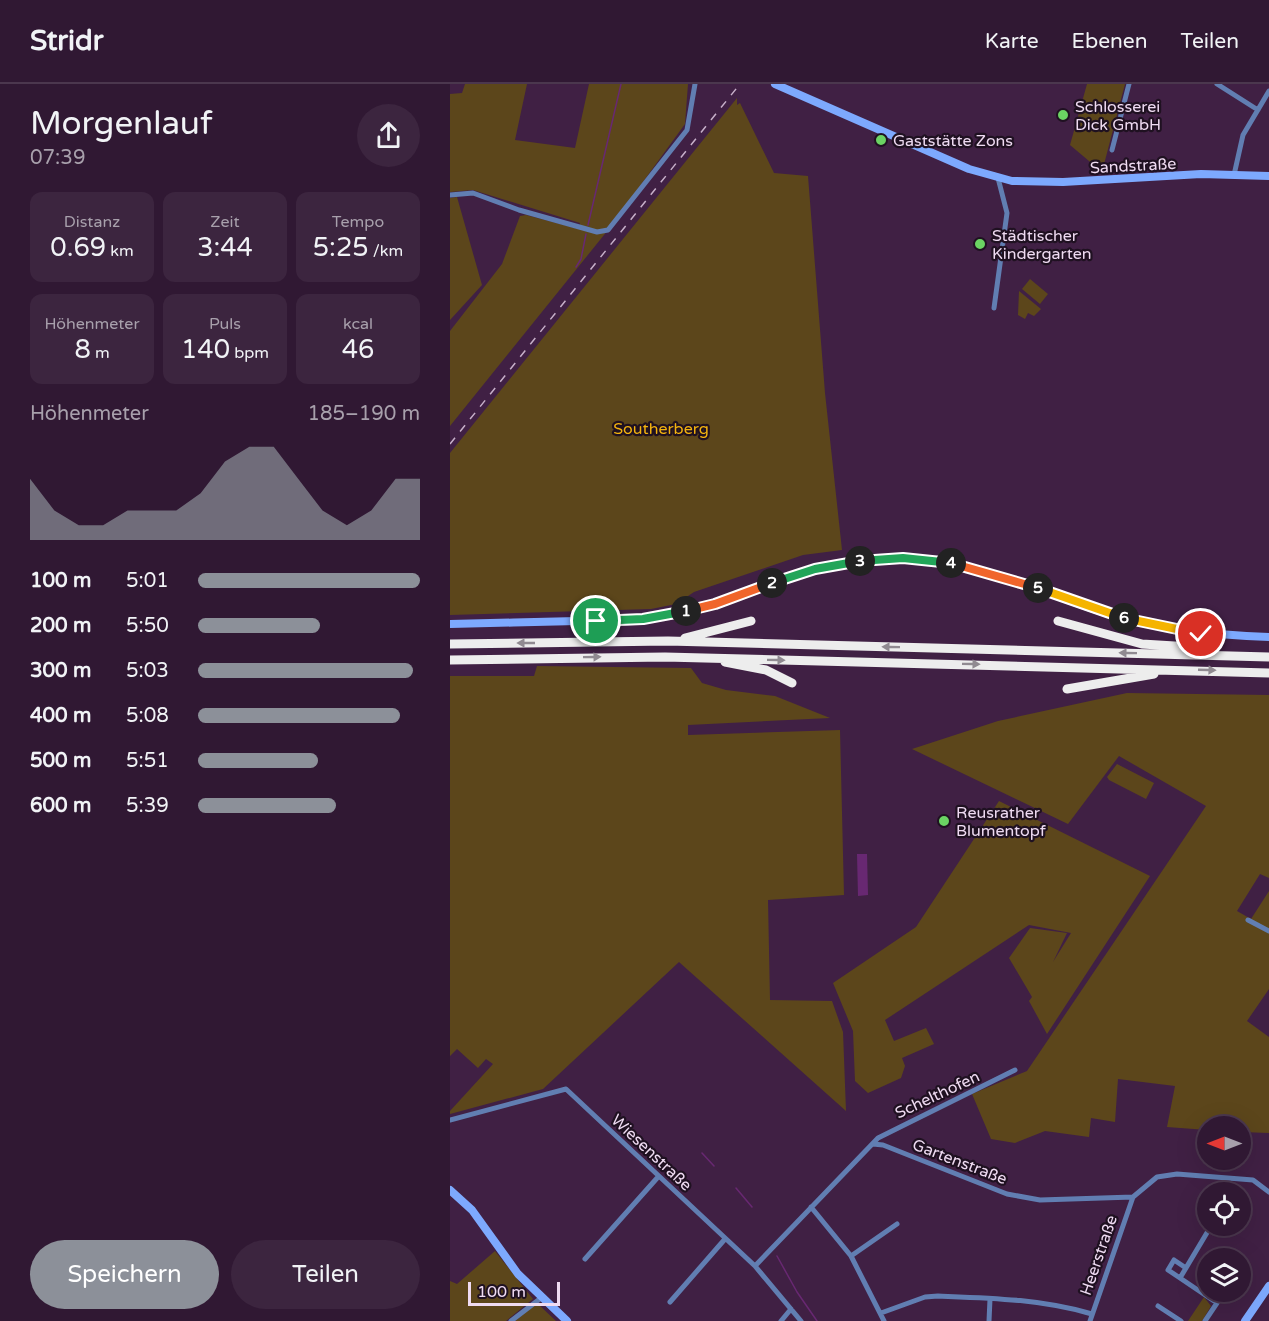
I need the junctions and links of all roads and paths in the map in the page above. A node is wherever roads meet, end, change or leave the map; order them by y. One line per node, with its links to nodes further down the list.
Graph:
1 (695, 84): 11 (street)
2 (775, 84): 10 (main road, Sandstraße)
3 (1129, 84): 7 (street)
4 (1218, 84): 6 (street)
5 (1269, 91): 6 (street)
6 (1257, 110): 8 (street)
7 (1112, 150)
8 (1234, 175): 9 (main road, Sandstraße); 10 (main road, Sandstraße)
9 (1269, 176)
10 (998, 178): 12 (street)
11 (450, 195)
12 (994, 308)
13 (751, 621): 17 (highway)
14 (1058, 621): 19 (highway)
15 (450, 624): 16 (main road)
16 (1269, 637)
17 (668, 641): 18 (highway, one-way to 18); 19 (highway, one-way to 17)
18 (450, 644)
19 (1207, 655): 20 (highway)
20 (1269, 657)
21 (717, 658): 22 (highway, one-way to 21); 23 (highway, one-way to 23); 25 (highway)
22 (450, 660)
23 (1185, 670): 24 (highway, one-way to 24); 26 (highway)
24 (1269, 673)
25 (792, 683)
26 (1067, 689)
27 (1248, 920): 28 (street)
28 (1269, 931)
29 (1015, 1070): 31 (street, Schelthofen)
30 (450, 1120): 32 (street, Wiesenstraße)
31 (873, 1144): 35 (street, Gartenstraße); 36 (street)
32 (658, 1177): 39 (street, Wiesenstraße); 41 (street)
33 (450, 1190): 46 (main road)
34 (1269, 1192): 35 (street)
35 (1133, 1197): 53 (street, Heerstraße)
36 (812, 1207): 40 (street); 42 (street)
37 (897, 1224): 40 (street)
38 (1205, 1236): 43 (street)
39 (725, 1239): 42 (street, Wiesenstraße); 48 (street)
40 (851, 1256): 52 (street)
41 (585, 1259)
42 (755, 1266): 51 (street, Wiesenstraße)
43 (1186, 1268): 44 (street); 44 (street)
44 (1179, 1278): 49 (street)
45 (1269, 1286): 63 (main road)
46 (541, 1299): 54 (street); 55 (main road)
47 (990, 1299): 52 (street); 53 (street); 59 (street)
48 (670, 1302)
49 (1216, 1303): 62 (street)
50 (1158, 1306): 61 (street)
51 (791, 1309): 56 (street); 57 (street, Wiesenstraße)
52 (881, 1313): 58 (street)
53 (1092, 1314): 60 (street, Heerstraße)
54 (512, 1321)
55 (567, 1321)
56 (781, 1321)
57 (801, 1321)
58 (884, 1321)
59 (989, 1321)
60 (1090, 1321)
61 (1181, 1321)
62 (1205, 1321)
63 (1245, 1321)

